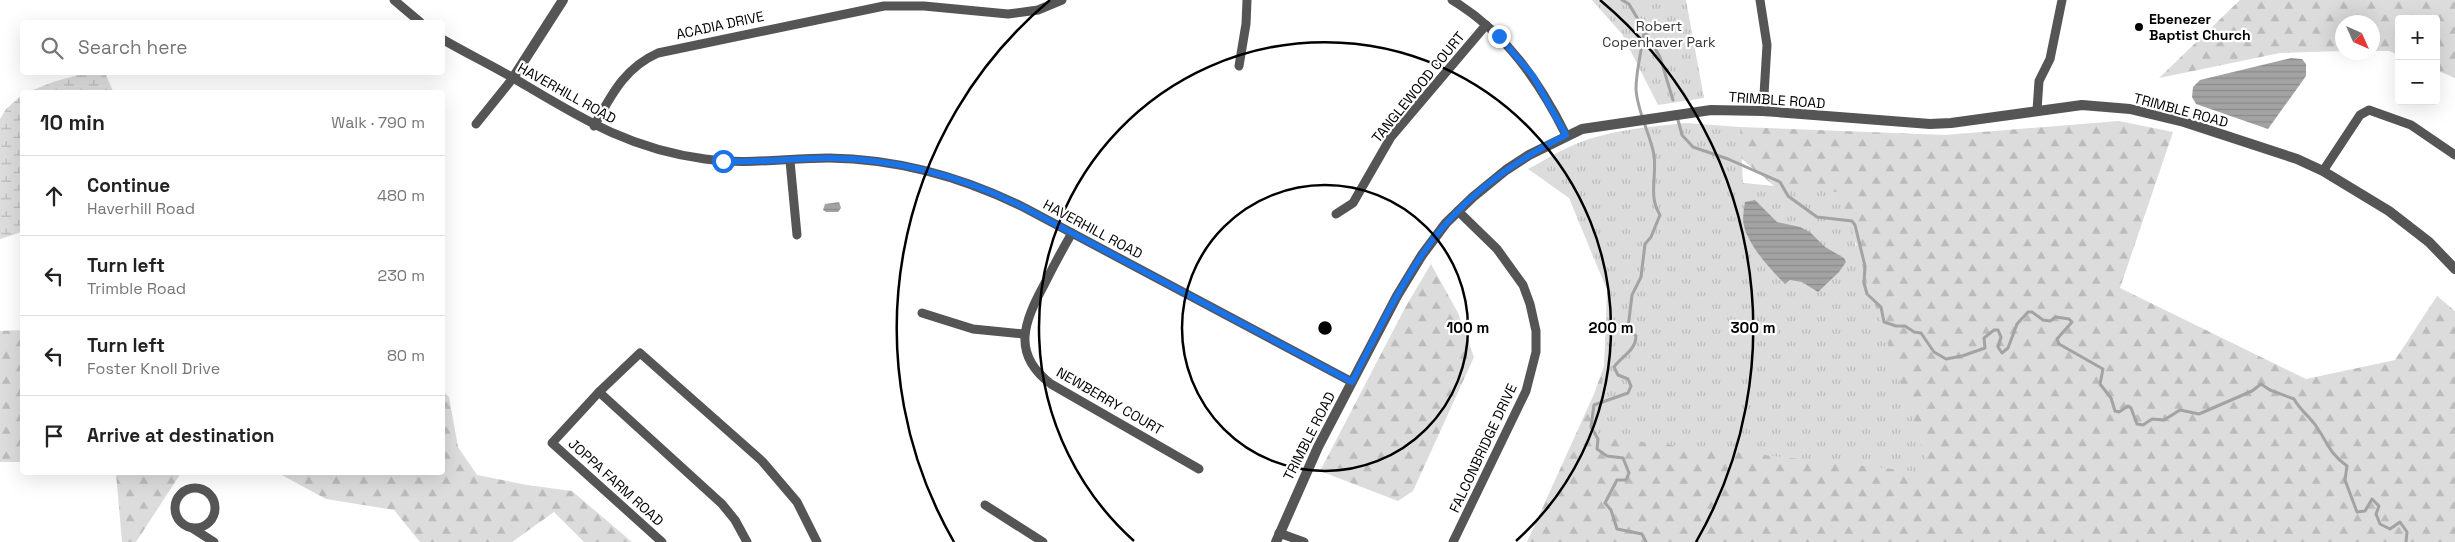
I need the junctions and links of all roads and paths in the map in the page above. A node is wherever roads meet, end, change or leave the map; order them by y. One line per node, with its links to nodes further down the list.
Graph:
1 (394, 0): 8 (street)
2 (564, 0): 12 (street)
3 (1062, 0): 16 (street, ACADIA DRIVE)
4 (1247, 0): 11 (street)
5 (1452, 0): 9 (street)
6 (1760, 0): 14 (street)
7 (2062, 0): 13 (street)
8 (418, 20)
9 (1486, 25): 17 (street); 22 (street, TANGLEWOOD COURT)
10 (445, 41): 12 (street, HAVERHILL ROAD)
11 (1239, 66)
12 (513, 78): 15 (street); 16 (street, HAVERHILL ROAD)
13 (2037, 110): 14 (street, TRIMBLE ROAD); 20 (street, TRIMBLE ROAD)
14 (1763, 111): 17 (street, TRIMBLE ROAD)
15 (476, 124)
16 (594, 126): 19 (street, HAVERHILL ROAD)
17 (1566, 135): 21 (street, TRIMBLE ROAD)
18 (2455, 155): 20 (street)
19 (790, 161): 23 (street, HAVERHILL ROAD); 24 (street)
20 (2323, 171): 25 (street, TRIMBLE ROAD)
21 (1458, 211): 28 (street, TRIMBLE ROAD); 40 (street, FALCONBRIDGE DRIVE)
22 (1336, 214)
23 (1072, 233): 27 (street, NEWBERRY COURT); 28 (street, HAVERHILL ROAD)
24 (797, 236)
25 (2455, 269)
26 (922, 313): 27 (street)
27 (1024, 334): 30 (street, NEWBERRY COURT)
28 (1352, 382): 33 (street, TRIMBLE ROAD)
29 (599, 392): 35 (street, JOPPA FARM ROAD); 36 (street); 37 (street)
30 (1200, 469)
31 (985, 504): 38 (street)
32 (192, 528): 32 (street); 34 (street)
33 (1278, 538): 39 (street)
34 (214, 542)
35 (662, 542)
36 (747, 542)
37 (817, 542)
38 (1043, 542)
39 (1304, 542)
40 (1453, 542)

